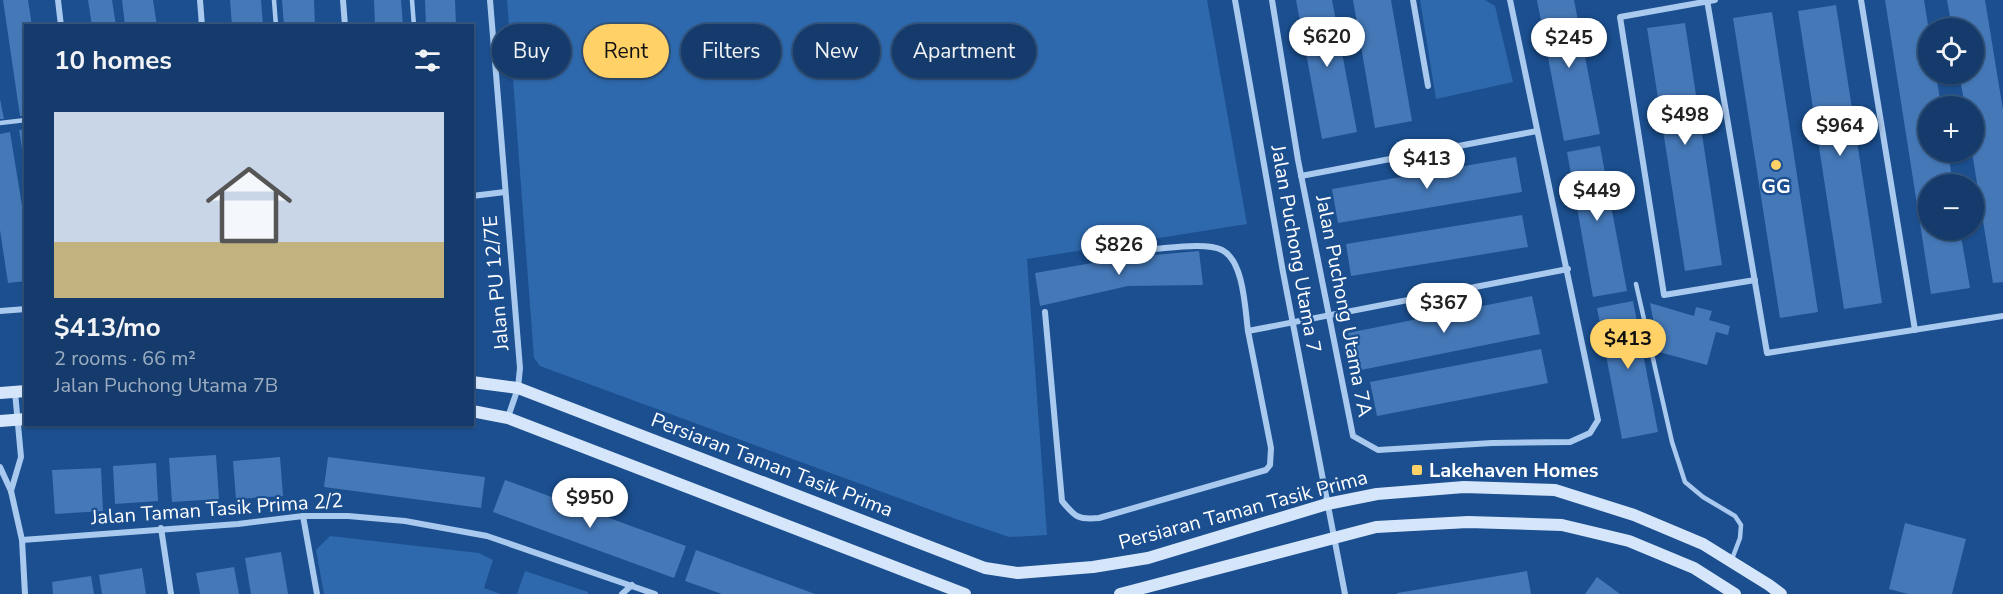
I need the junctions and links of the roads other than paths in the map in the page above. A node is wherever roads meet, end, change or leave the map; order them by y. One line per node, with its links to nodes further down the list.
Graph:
1 (58, 0): 13 (street)
2 (200, 0): 14 (street)
3 (274, 0): 15 (lane)
4 (344, 0): 16 (street)
5 (412, 0): 17 (lane)
6 (490, 0): 23 (street, Jalan PU 12/7E)
7 (1235, 0): 34 (street, Jalan Puchong Utama 7)
8 (1272, 0): 22 (street, Jalan Puchong Utama 7A)
9 (1413, 0): 18 (street)
10 (1510, 0): 21 (street)
11 (1710, 0): 27 (street); 27 (street)
12 (1861, 0): 35 (street)
13 (61, 24)
14 (202, 24)
15 (276, 24)
16 (345, 24)
17 (414, 24)
18 (1428, 86)
19 (24, 120): 20 (lane)
20 (0, 123)
21 (1537, 131): 22 (street); 26 (street)
22 (1301, 176): 32 (street, Jalan Puchong Utama 7A)
23 (505, 192): 24 (street); 38 (street, Jalan PU 12/7E)
24 (474, 196)
25 (1152, 249): 36 (street)
26 (1568, 269): 32 (street); 32 (street, Jalan Puchong Utama 7A)
27 (1755, 280): 35 (street)
28 (1636, 284): 52 (lane)
29 (24, 309): 30 (street)
30 (0, 311)
31 (1045, 312): 36 (street)
32 (1329, 315): 34 (street)
33 (2003, 316): 35 (street)
34 (1292, 322): 36 (street); 47 (street, Jalan Puchong Utama 7)
35 (1915, 330)
36 (1248, 331)
37 (474, 382): 38 (main road, Persiaran Taman Tasik Prima)
38 (518, 388): 42 (street, Jalan PU 12/7E); 47 (main road, Persiaran Taman Tasik Prima)
39 (20, 391): 40 (main road); 43 (street)
40 (0, 393)
41 (474, 411): 42 (main road)
42 (508, 418): 59 (main road)
43 (22, 419): 44 (main road); 46 (street)
44 (0, 421)
45 (0, 467): 46 (street)
46 (11, 491): 51 (street)
47 (1327, 504): 50 (street, Jalan Puchong Utama 7); 52 (main road, Persiaran Taman Tasik Prima)
48 (303, 516): 49 (street, Jalan Taman Tasik Prima 2/2); 53 (street, Jalan Taman Tasik Prima 2/2); 56 (street)
49 (161, 528): 51 (street, Jalan Taman Tasik Prima 2/2); 55 (street)
50 (1334, 537): 60 (main road); 61 (street, Jalan Puchong Utama 7); 62 (main road)
51 (21, 540): 54 (street)
52 (1731, 562): 63 (main road, Persiaran Taman Tasik Prima)
53 (632, 585): 57 (street); 58 (street, Jalan Taman Tasik Prima 2/2)
54 (25, 594)
55 (171, 594)
56 (317, 594)
57 (621, 594)
58 (655, 594)
59 (964, 594)
60 (1120, 594)
61 (1345, 594)
62 (1735, 594)
63 (1781, 594)

